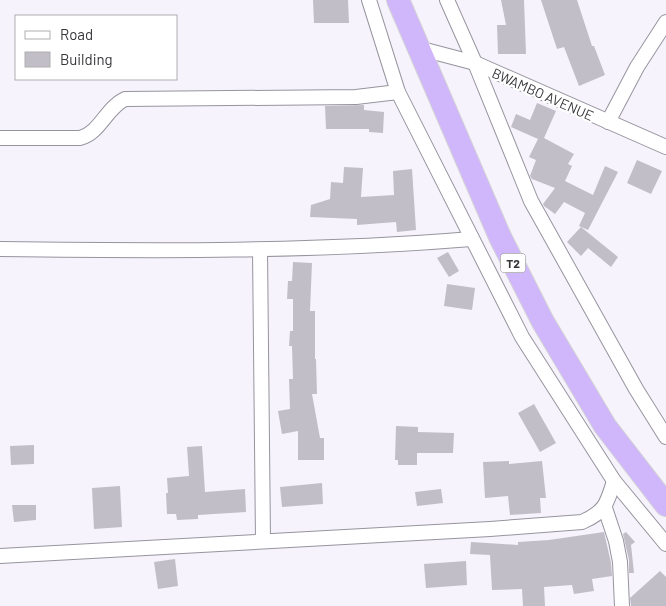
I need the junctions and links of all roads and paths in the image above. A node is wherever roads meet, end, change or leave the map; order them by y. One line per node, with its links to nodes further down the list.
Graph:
1 (369, 0): 7 (street)
2 (398, 0): 5 (highway, T2)
3 (447, 0): 6 (street)
4 (666, 22): 8 (street)
5 (418, 48): 6 (street, BWAMBO AVENUE); 16 (highway, T2)
6 (475, 63): 8 (street, BWAMBO AVENUE); 14 (street)
7 (398, 92): 9 (street); 11 (street)
8 (608, 122): 10 (street, BWAMBO AVENUE)
9 (0, 138)
10 (666, 148)
11 (471, 239): 13 (street); 15 (street)
12 (0, 249): 13 (street)
13 (260, 250): 18 (street)
14 (666, 437)
15 (614, 481): 17 (street); 19 (street)
16 (666, 505)
17 (605, 508): 18 (street); 21 (street)
18 (263, 540): 20 (street)
19 (666, 544)
20 (0, 556)
21 (622, 606)

